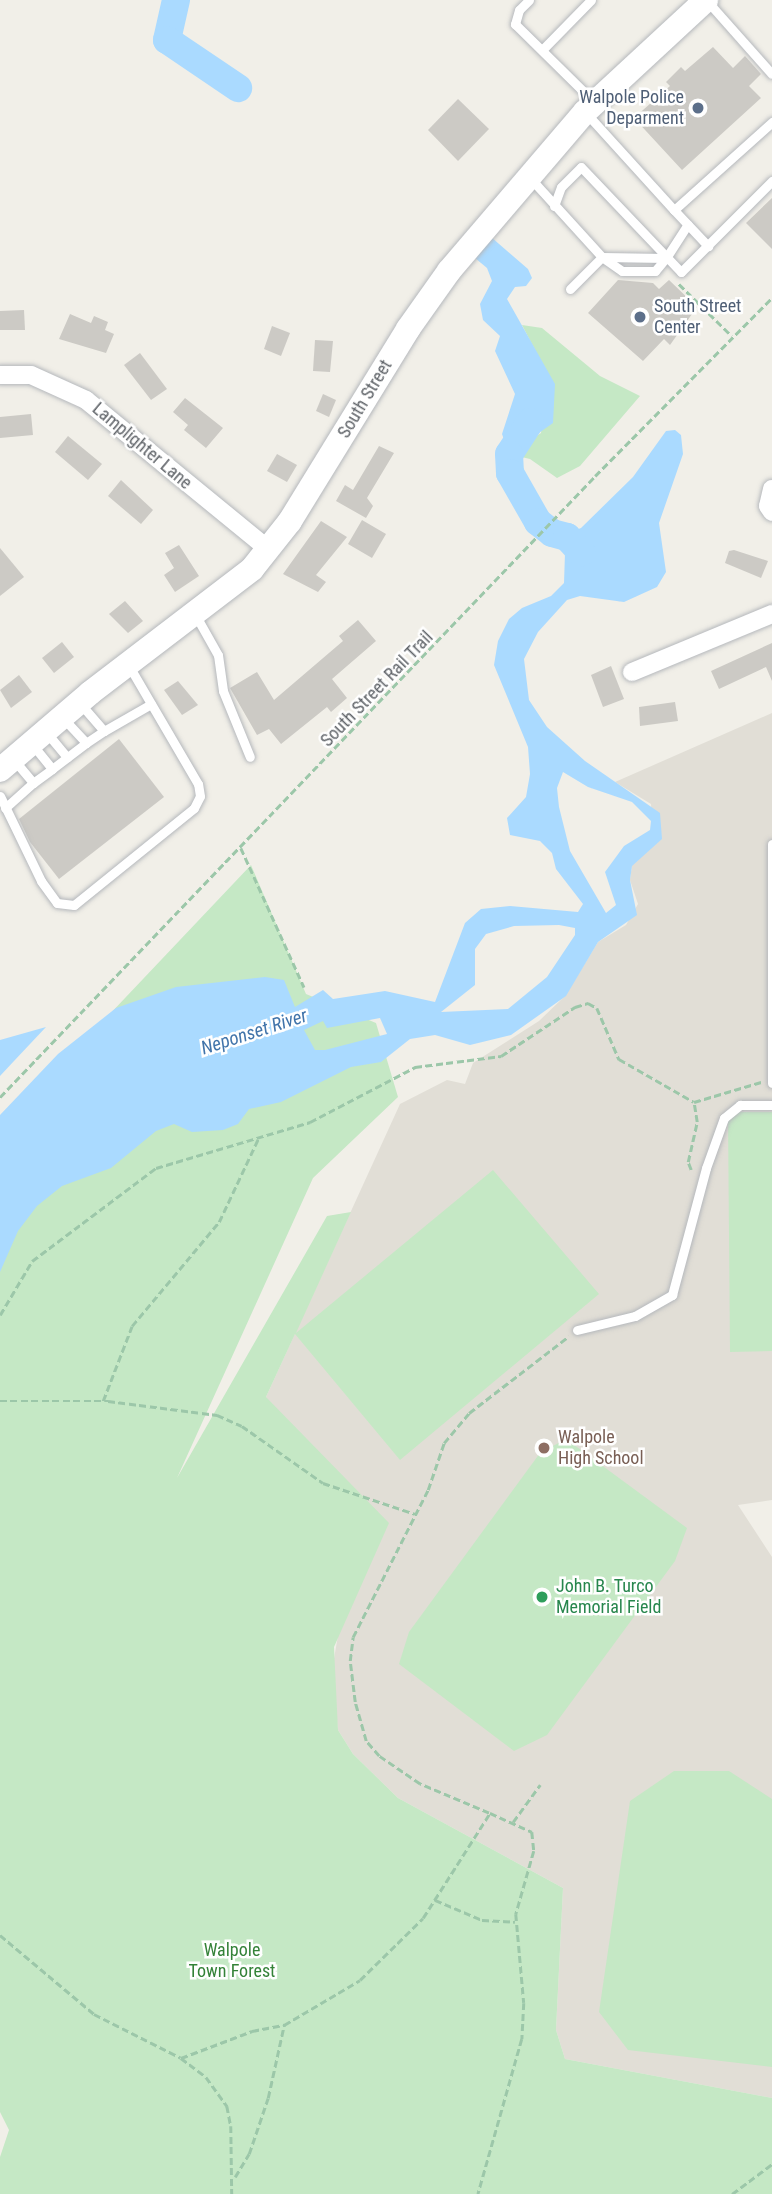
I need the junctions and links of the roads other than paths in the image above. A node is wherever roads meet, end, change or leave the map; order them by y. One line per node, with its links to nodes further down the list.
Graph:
1 (529, 0): 4 (lane)
2 (591, 0): 4 (lane)
3 (698, 2): 5 (lane); 6 (street, South Street)
4 (542, 50): 6 (lane)
5 (772, 74)
6 (590, 107): 8 (street, South Street); 11 (lane)
7 (772, 122): 11 (lane)
8 (529, 175): 10 (lane); 20 (street, South Street)
9 (772, 181): 13 (lane)
10 (554, 206): 14 (lane); 15 (lane)
11 (674, 210): 12 (lane)
12 (688, 225): 13 (lane); 15 (lane)
13 (708, 246): 15 (lane)
14 (602, 257): 15 (lane); 15 (lane); 16 (lane)
15 (666, 258)
16 (570, 289)
17 (0, 375): 20 (street, Lamplighter Lane)
18 (772, 489): 19 (street)
19 (772, 512)
20 (269, 550): 21 (street, South Street)
21 (195, 614): 23 (street, South Street); 30 (lane)
22 (772, 614): 24 (street)
23 (128, 664): 25 (lane); 27 (street, South Street)
24 (632, 672)
25 (151, 704): 26 (lane); 34 (lane)
26 (104, 731): 27 (lane); 28 (lane)
27 (38, 737): 28 (lane); 29 (lane); 31 (lane); 32 (lane)
28 (86, 743): 29 (lane)
29 (68, 757): 31 (lane)
30 (250, 757)
31 (52, 769): 32 (lane)
32 (33, 783): 34 (lane)
33 (0, 796): 34 (lane)
34 (5, 808)
35 (772, 845): 36 (lane)
36 (771, 1081)
37 (772, 1105): 38 (lane)
38 (577, 1330)

